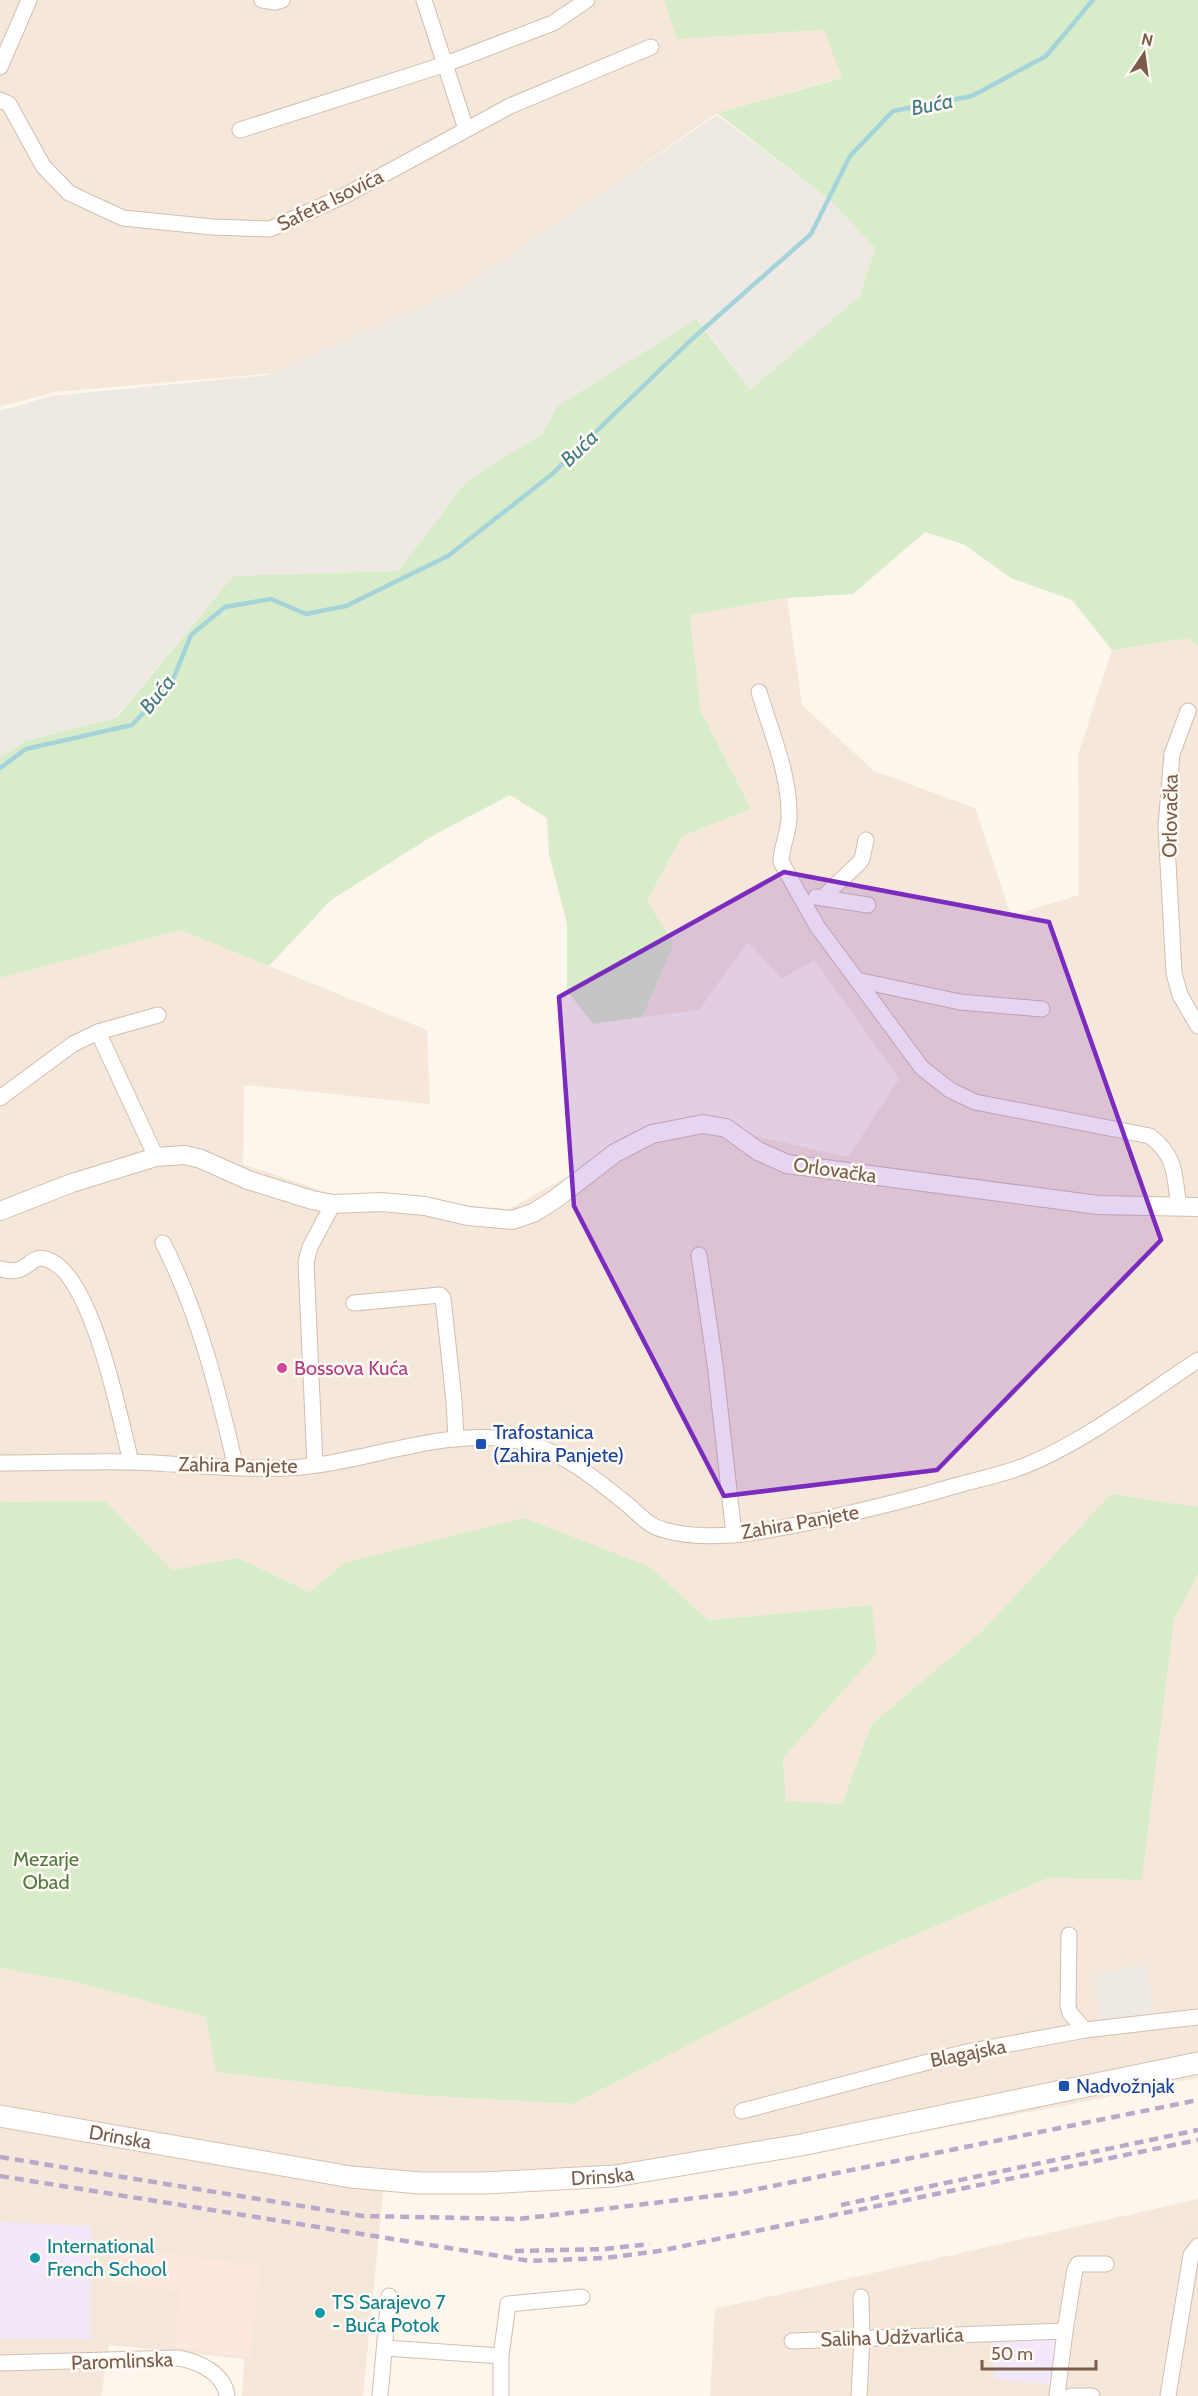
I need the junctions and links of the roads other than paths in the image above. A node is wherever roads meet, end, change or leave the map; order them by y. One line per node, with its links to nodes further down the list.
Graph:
1 (28, 0): 6 (street)
2 (262, 0): 3 (street)
3 (282, 0)
4 (587, 0): 8 (street)
5 (429, 2): 8 (street)
6 (4, 38): 9 (street)
7 (651, 47): 11 (street, Safeta Isovića)
8 (446, 64): 11 (street); 12 (street)
9 (0, 67)
10 (0, 100): 11 (street, Safeta Isovića)
11 (466, 129)
12 (240, 130)
13 (759, 692): 16 (street)
14 (1188, 711): 22 (street, Orlovačka)
15 (866, 840): 17 (street)
16 (801, 895): 17 (street); 19 (street)
17 (822, 898): 18 (street)
18 (868, 905)
19 (857, 980): 20 (street); 27 (street)
20 (1042, 1010)
21 (158, 1015): 23 (street)
22 (1198, 1026)
23 (98, 1032): 24 (street); 25 (street)
24 (0, 1098)
25 (156, 1157): 26 (street, Orlovačka); 29 (street, Orlovačka)
26 (333, 1204): 27 (street, Orlovačka); 38 (street)
27 (1179, 1207): 28 (street, Orlovačka)
28 (1198, 1207)
29 (0, 1210)
30 (163, 1243): 39 (street)
31 (699, 1255): 40 (street)
32 (0, 1269): 36 (street)
33 (354, 1303): 35 (street)
34 (1198, 1360): 40 (street, Zahira Panjete)
35 (456, 1439): 38 (street, Zahira Panjete); 40 (street, Zahira Panjete)
36 (131, 1462): 37 (street, Zahira Panjete); 39 (street, Zahira Panjete)
37 (0, 1463)
38 (315, 1465): 39 (street, Zahira Panjete)
39 (236, 1468)
40 (734, 1535)
41 (1069, 1935): 43 (street)
42 (1198, 2017): 43 (street, Blagajska)
43 (1085, 2030): 45 (street, Blagajska)
44 (1198, 2063): 46 (main road, Drinska)
45 (742, 2110)
46 (0, 2116)
47 (1198, 2246): 65 (street)
48 (1106, 2264): 52 (street)
49 (390, 2296): 55 (street)
50 (582, 2297): 56 (street)
51 (861, 2297): 53 (street)
52 (1065, 2331): 53 (street, Saliha Udžvarlića); 62 (street)
53 (862, 2338): 54 (street, Saliha Udžvarlića); 61 (street)
54 (792, 2341)
55 (385, 2348): 56 (street); 59 (street)
56 (501, 2356): 60 (street)
57 (0, 2363): 58 (street, Paromlinska)
58 (227, 2396)
59 (380, 2396)
60 (501, 2396)
61 (859, 2396)
62 (1057, 2396)
63 (1071, 2396): 64 (street)
64 (1092, 2396)
65 (1168, 2396)

